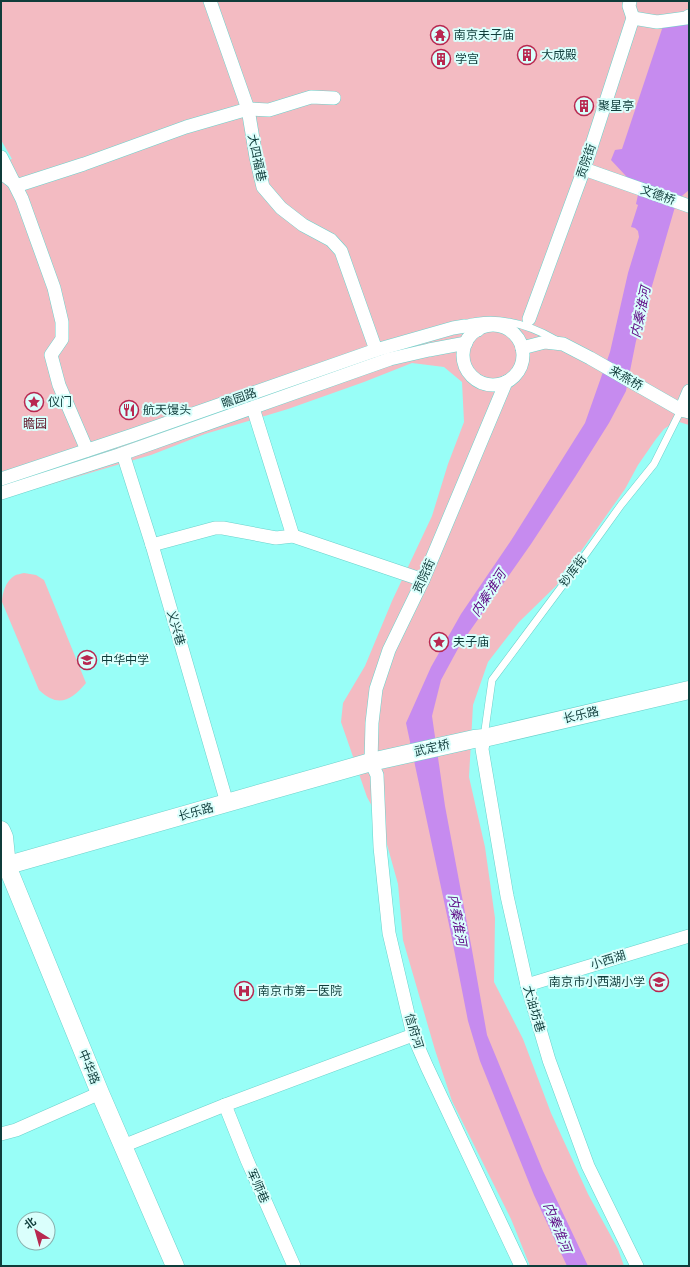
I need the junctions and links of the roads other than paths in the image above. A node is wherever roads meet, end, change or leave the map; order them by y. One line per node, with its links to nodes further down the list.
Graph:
1 (210, 1): 5 (street, 大四福巷)
2 (628, 6): 3 (street); 7 (street, 贡院街)
3 (689, 16)
4 (334, 98): 5 (street)
5 (248, 109): 9 (street); 17 (street, 大四福巷)
6 (1, 157): 9 (street)
7 (584, 169): 10 (street, 文德桥); 11 (street, 贡院街)
8 (1, 174): 9 (street)
9 (14, 183): 25 (street)
10 (689, 206)
11 (529, 319)
12 (453, 328): 13 (street, 瞻园路); 15 (lane); 17 (street, 瞻园路)
13 (478, 330): 14 (street); 16 (street)
14 (466, 343): 18 (street); 20 (street, 瞻园路)
15 (563, 344): 16 (street); 21 (street, 来燕桥)
16 (522, 348): 18 (street)
17 (376, 350): 22 (street, 瞻园路)
18 (506, 382): 31 (street, 贡院街)
19 (689, 391): 21 (street)
20 (253, 408): 24 (street, 瞻园路); 29 (street)
21 (685, 411): 33 (lane, 钞库街)
22 (133, 435): 23 (street, 瞻园路); 24 (street)
23 (113, 441): 25 (street, 瞻园路); 26 (street, 义兴巷)
24 (137, 449): 26 (street, 瞻园路)
25 (87, 450): 27 (street, 瞻园路)
26 (121, 455): 28 (street, 瞻园路); 30 (street, 义兴巷)
27 (1, 479)
28 (1, 494)
29 (293, 536): 30 (street); 31 (street)
30 (152, 545): 36 (street, 义兴巷)
31 (423, 580): 35 (street, 贡院街)
32 (689, 690): 33 (main road, 长乐路)
33 (479, 739): 34 (main road, 武定桥); 40 (street, 大油坊巷)
34 (391, 758): 35 (main road, 长乐路)
35 (374, 769): 36 (main road, 长乐路); 41 (street, 信府河)
36 (227, 803): 38 (main road, 长乐路)
37 (1, 830): 38 (main road, 中华路)
38 (3, 864): 42 (main road, 中华路)
39 (689, 936): 40 (street, 小西湖)
40 (527, 985): 49 (street, 大油坊巷)
41 (413, 1035): 43 (street); 48 (street, 信府河)
42 (100, 1092): 44 (street); 45 (main road, 中华路)
43 (225, 1105): 45 (street); 47 (street, 军师巷)
44 (1, 1134)
45 (123, 1146): 46 (main road, 中华路)
46 (175, 1266)
47 (294, 1266)
48 (521, 1266)
49 (637, 1266)

